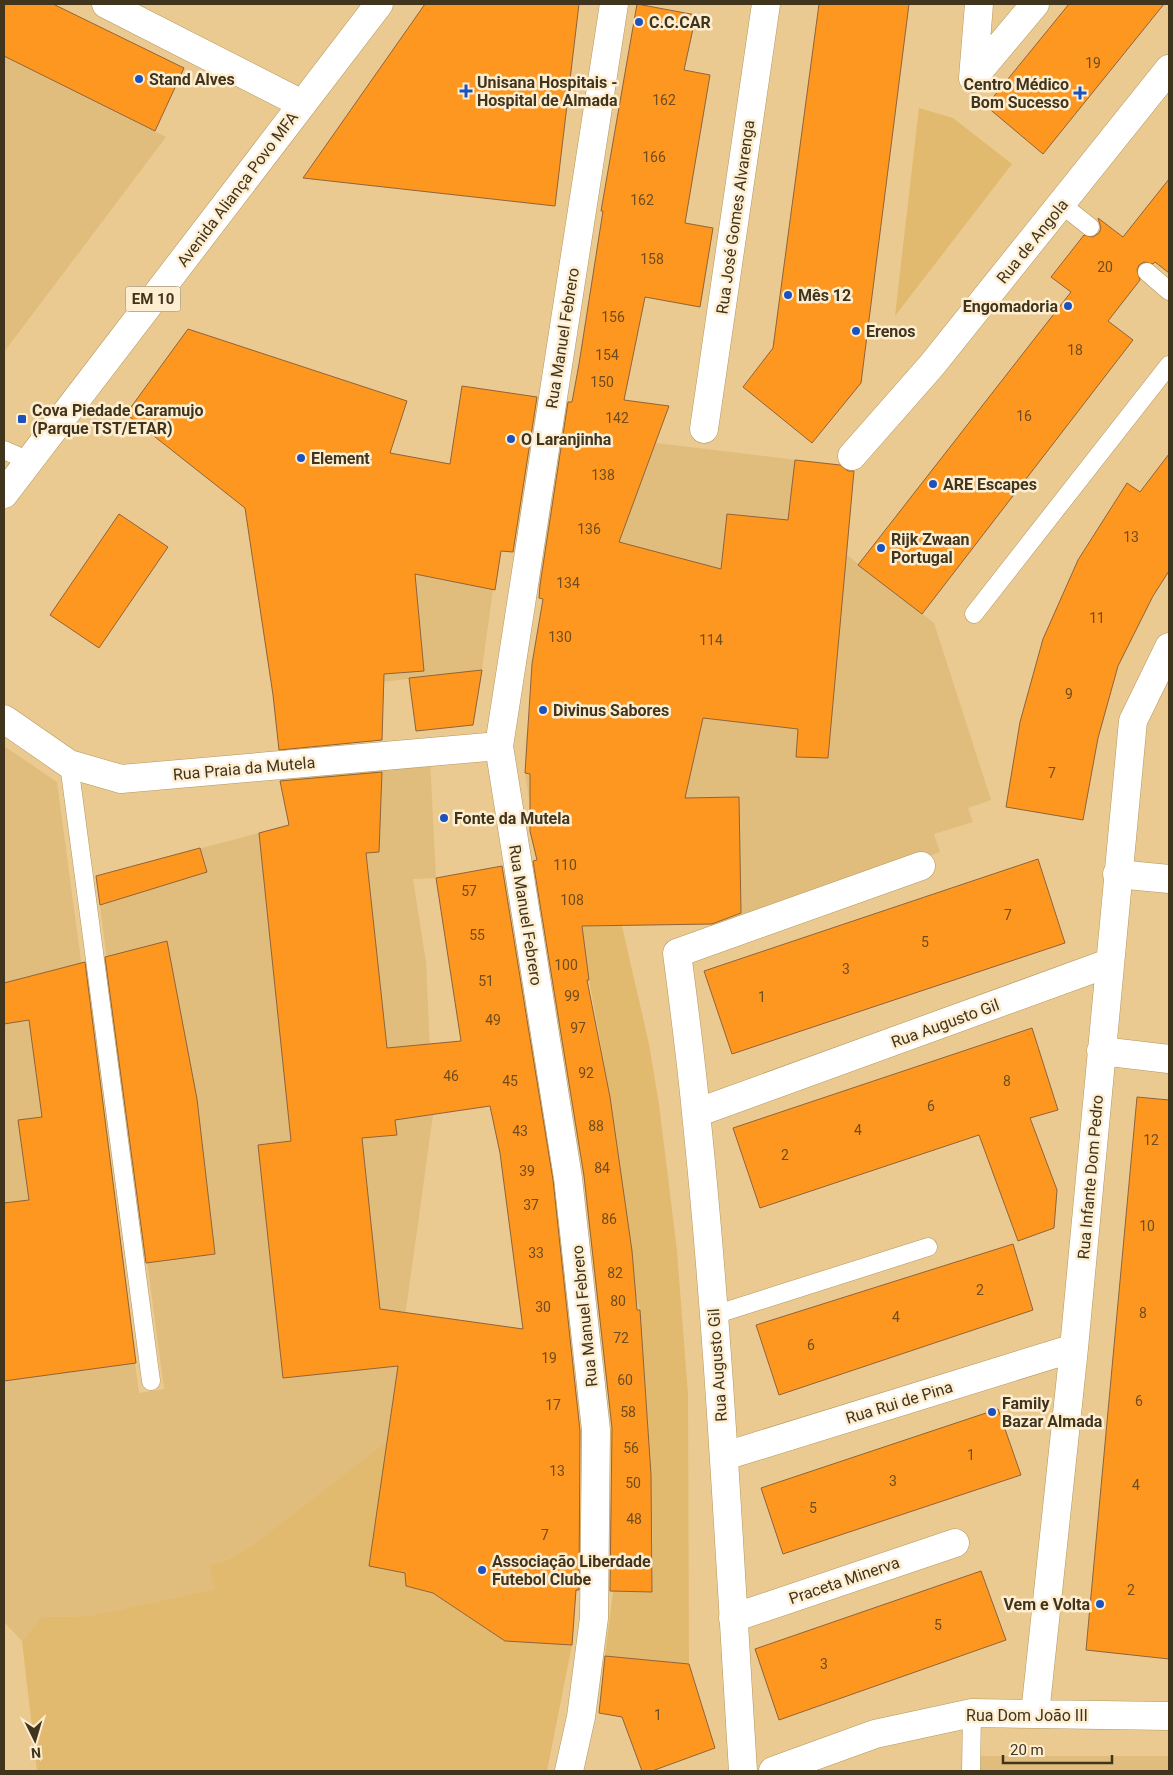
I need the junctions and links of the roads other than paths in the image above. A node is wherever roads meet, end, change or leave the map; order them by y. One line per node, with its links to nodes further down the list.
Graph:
1 (106, 4): 8 (street)
2 (379, 4): 8 (street, Avenida Aliança Povo MFA / EM 10)
3 (614, 4): 22 (street, Rua Manuel Febrero)
4 (766, 4): 14 (street, Rua José Gomes Alvarenga)
5 (979, 4): 6 (street)
6 (1035, 4)
7 (1167, 75): 9 (street, Rua de Angola)
8 (302, 104): 17 (street, Avenida Aliança Povo MFA / EM 10)
9 (1062, 204): 10 (lane); 16 (street, Rua de Angola)
10 (1090, 227)
11 (1147, 272): 12 (lane)
12 (1169, 291)
13 (1169, 365): 19 (lane)
14 (704, 429)
15 (4, 450): 17 (lane)
16 (852, 456)
17 (29, 460): 18 (street, Avenida Aliança Povo MFA / EM 10)
18 (4, 494)
19 (974, 614)
20 (1169, 647): 25 (street, Rua Infante Dom Pedro)
21 (4, 719): 23 (street, Rua Praia da Mutela)
22 (499, 746): 23 (street, Rua Praia da Mutela); 41 (street, Rua Manuel Febrero)
23 (69, 764): 34 (lane)
24 (920, 866): 30 (street, Rua Augusto Gil)
25 (1117, 874): 26 (street); 27 (street, Rua Infante Dom Pedro)
26 (1169, 879)
27 (1109, 963): 28 (street, Rua Infante Dom Pedro); 30 (street, Rua Augusto Gil)
28 (1101, 1051): 29 (street); 33 (street, Rua Infante Dom Pedro)
29 (1169, 1059)
30 (696, 1113): 32 (street, Rua Augusto Gil)
31 (928, 1247): 32 (lane)
32 (714, 1314): 35 (street, Rua Augusto Gil)
33 (1074, 1348): 35 (street, Rua Rui de Pina); 39 (street, Rua Infante Dom Pedro)
34 (152, 1381)
35 (725, 1456): 37 (street, Rua Augusto Gil)
36 (955, 1543): 37 (street, Praceta Minerva)
37 (734, 1618): 42 (street, Rua Augusto Gil)
38 (972, 1712): 39 (street, Rua Dom João III); 43 (street, Rua Dom João III); 44 (lane)
39 (1035, 1714): 40 (street, Rua Dom João III)
40 (1169, 1716)
41 (569, 1771)
42 (743, 1771)
43 (773, 1771)
44 (972, 1771)

